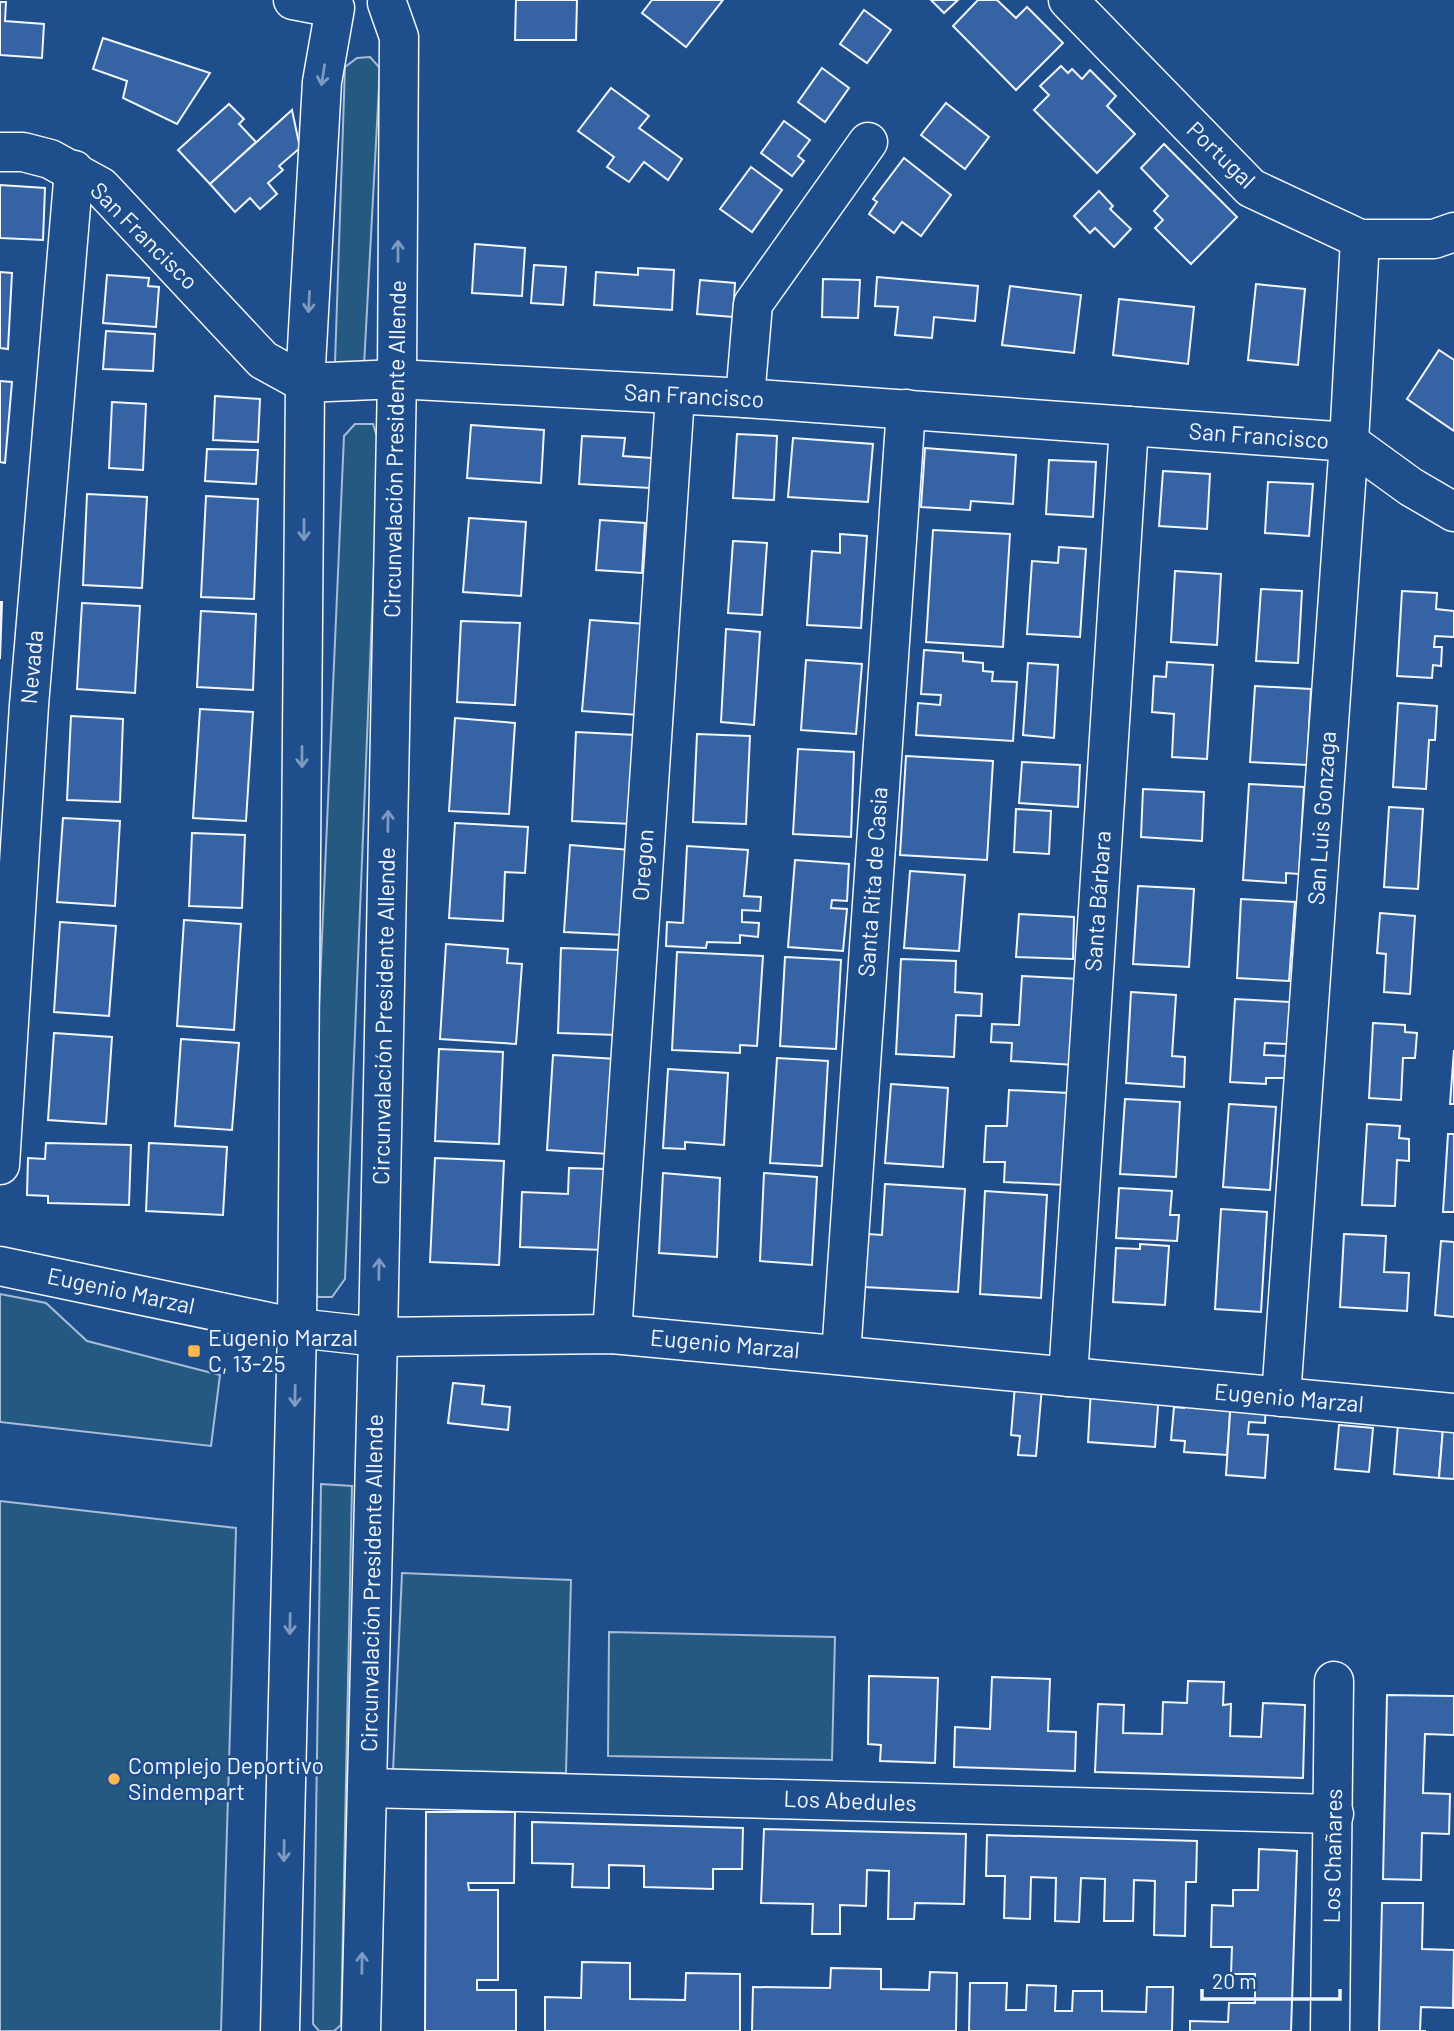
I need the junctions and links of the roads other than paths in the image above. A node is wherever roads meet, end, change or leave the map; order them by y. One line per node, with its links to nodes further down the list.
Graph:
1 (293, 0): 4 (street, Circunvalación Presidente Allende)
2 (1068, 0): 9 (street, Portugal)
3 (388, 2): 4 (street, Circunvalación Presidente Allende); 10 (street, Circunvalación Presidente Allende, one-way to 3)
4 (332, 4): 11 (street, one-way to 11)
5 (868, 142): 13 (street)
6 (0, 152): 7 (street, San Francisco)
7 (74, 170): 11 (street, San Francisco); 18 (street, Nevada)
8 (1454, 232): 9 (street, Portugal)
9 (1360, 239): 16 (street, San Luis Gonzaga)
10 (397, 379): 11 (street, San Francisco); 12 (street, San Francisco); 23 (street, Circunvalación Presidente Allende, one-way to 10)
11 (305, 383): 21 (street, one-way to 21)
12 (675, 396): 13 (street, San Francisco); 22 (street, Oregon)
13 (746, 398): 14 (street, San Francisco)
14 (906, 410): 15 (street, San Francisco); 24 (street, Santa Rita de Casia)
15 (1129, 426): 16 (street, San Francisco); 25 (street, Santa Bárbara)
16 (1349, 442): 17 (street, San Francisco); 26 (street, San Luis Gonzaga)
17 (1454, 512)
18 (15, 704): 19 (street, Nevada)
19 (0, 1165)
20 (0, 1266): 21 (street, Eugenio Marzal)
21 (297, 1328): 23 (street, Eugenio Marzal); 31 (street, one-way to 31)
22 (612, 1334): 23 (street, Eugenio Marzal); 24 (street, Eugenio Marzal)
23 (377, 1338): 29 (street, Circunvalación Presidente Allende)
24 (841, 1355): 25 (street, Eugenio Marzal)
25 (1068, 1377): 26 (street, Eugenio Marzal)
26 (1281, 1397): 27 (street, Eugenio Marzal)
27 (1454, 1413)
28 (1334, 1681): 30 (street, Los Chañares)
29 (367, 1787): 30 (street, Los Abedules); 32 (street, Circunvalación Presidente Allende, one-way to 29)
30 (1334, 1814): 33 (street, Los Chañares)
31 (280, 2031)
32 (361, 2031)
33 (1330, 2031)

